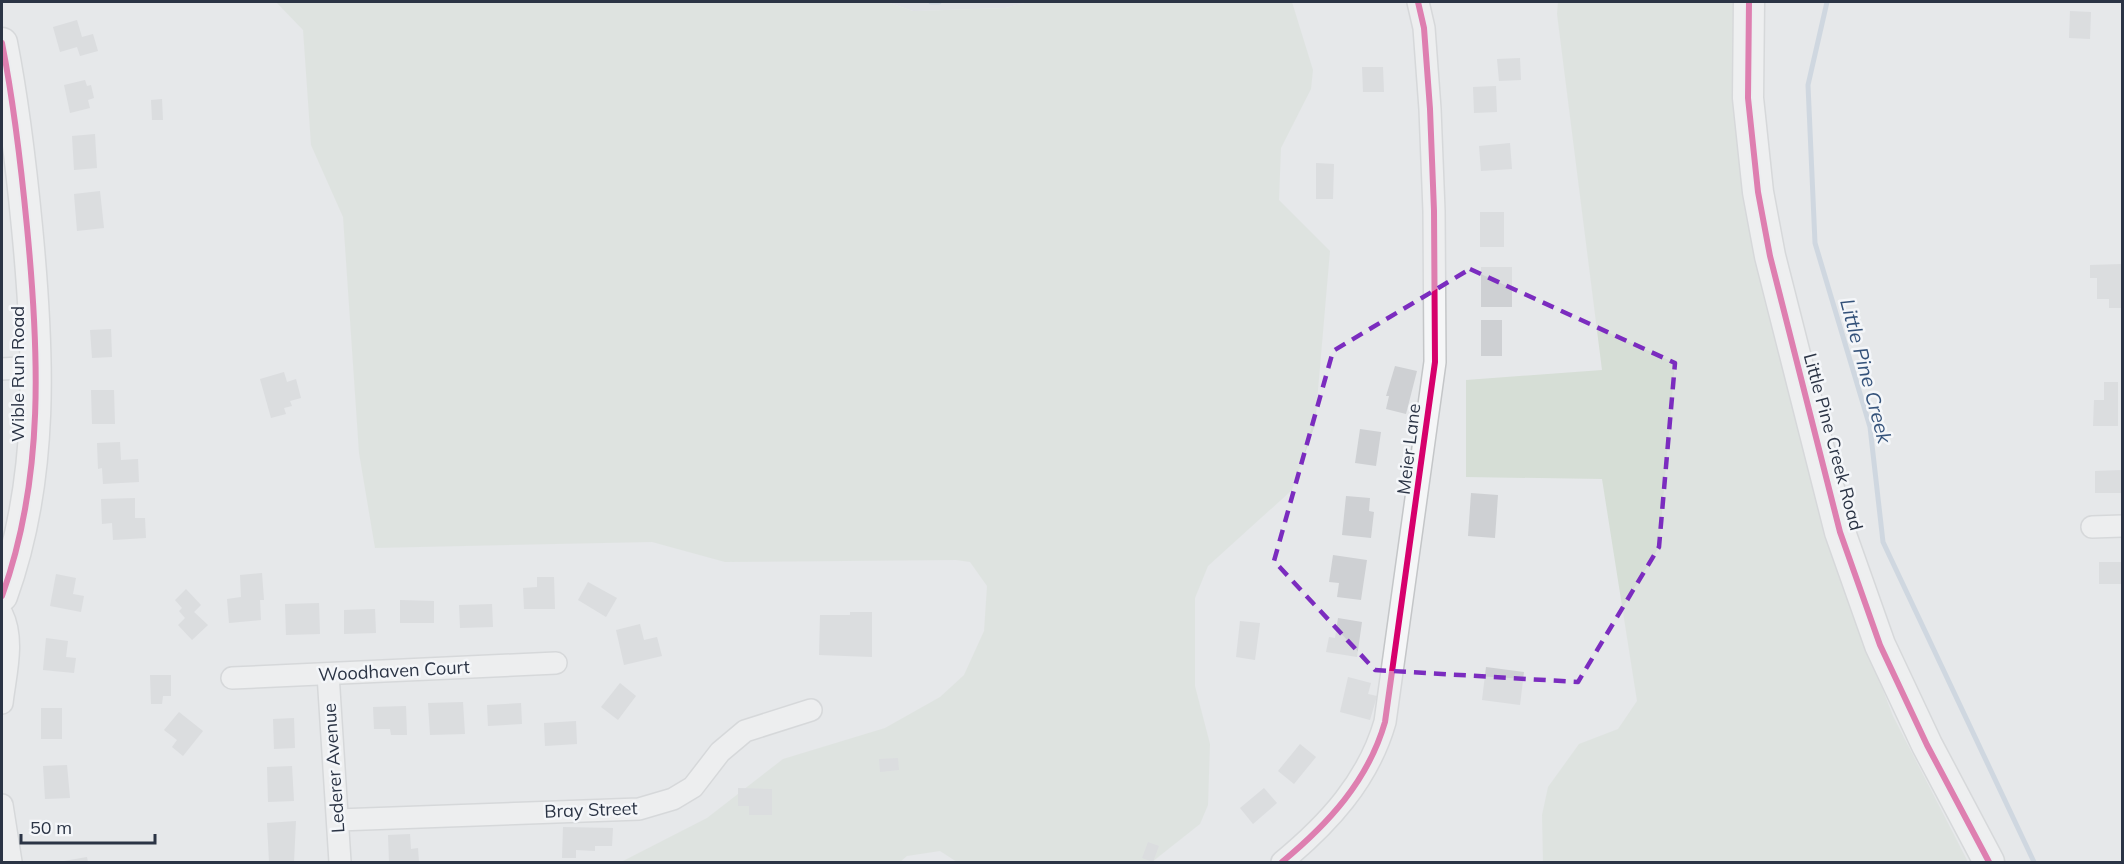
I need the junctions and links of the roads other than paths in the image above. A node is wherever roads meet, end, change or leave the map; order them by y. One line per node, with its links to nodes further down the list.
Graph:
1 (1418, 2): 20 (street, Meier Lane)
2 (1749, 2): 21 (street, Little Pine Creek Road)
3 (2, 43): 4 (street, Wible Run Road)
4 (9, 127): 5 (street, Wible Run Road)
5 (36, 367): 6 (street); 9 (street, Wible Run Road)
6 (2, 369)
7 (2122, 526): 8 (street)
8 (2092, 527)
9 (2, 596)
10 (2, 614): 14 (street)
11 (556, 663): 12 (street, Woodhaven Court)
12 (328, 674): 13 (street, Woodhaven Court); 17 (street, Lederer Avenue)
13 (232, 678)
14 (2, 703)
15 (811, 710): 17 (street, Bray Street)
16 (2, 806): 18 (street)
17 (338, 820): 19 (street, Lederer Avenue)
18 (11, 862)
19 (340, 862)
20 (1282, 862)
21 (1989, 862)

